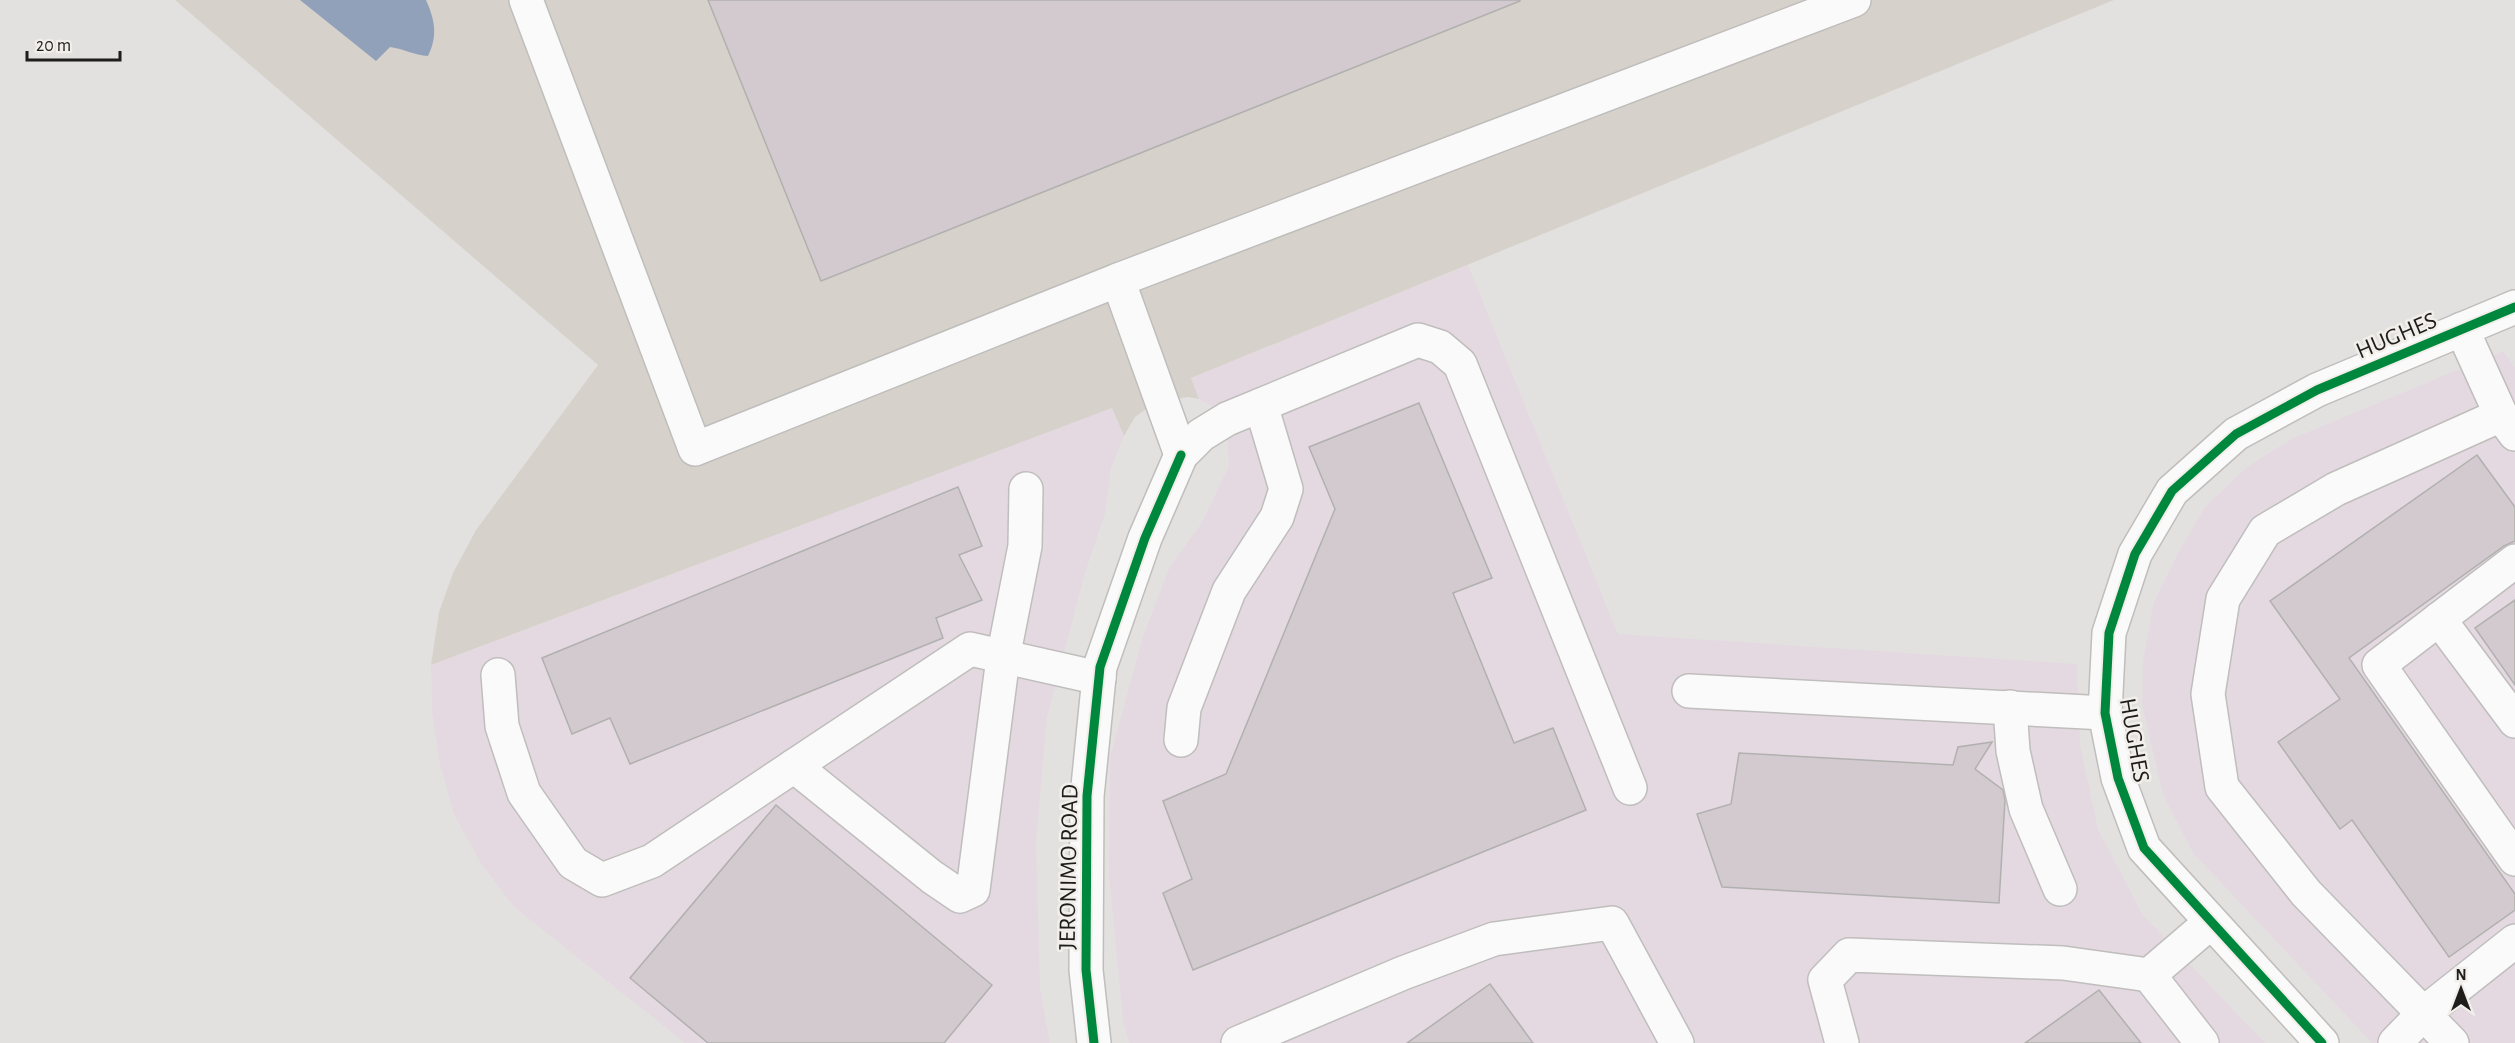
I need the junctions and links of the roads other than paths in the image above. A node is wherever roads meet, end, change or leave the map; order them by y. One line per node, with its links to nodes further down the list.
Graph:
1 (526, 0): 3 (street)
2 (1854, 0): 3 (street)
3 (1118, 280): 8 (street)
4 (2515, 307): 5 (street, HUGHES)
5 (2462, 329): 7 (street); 17 (street, HUGHES)
6 (1261, 405): 8 (street); 19 (street); 21 (street)
7 (2508, 424): 27 (street)
8 (1181, 455): 14 (street, JERONIMO ROAD)
9 (1026, 489): 12 (street)
10 (2515, 561): 11 (street)
11 (2439, 619): 18 (street); 22 (street)
12 (1004, 656): 14 (street); 20 (street); 20 (street)
13 (498, 675): 20 (street)
14 (1100, 678): 29 (street, JERONIMO ROAD)
15 (1689, 691): 16 (street)
16 (2010, 708): 17 (street); 23 (street)
17 (2105, 713): 24 (street, HUGHES)
18 (2515, 722)
19 (1181, 740)
20 (794, 766)
21 (1630, 788)
22 (2515, 859)
23 (2060, 889)
24 (2211, 922): 26 (street); 28 (street, HUGHES)
25 (2515, 941): 27 (street)
26 (2149, 975): 32 (street); 33 (street)
27 (2424, 1012): 34 (street); 35 (street)
28 (2320, 1042)
29 (1094, 1043)
30 (1238, 1043): 31 (street)
31 (1677, 1043)
32 (1842, 1043)
33 (2202, 1043)
34 (2396, 1043)
35 (2452, 1043)

